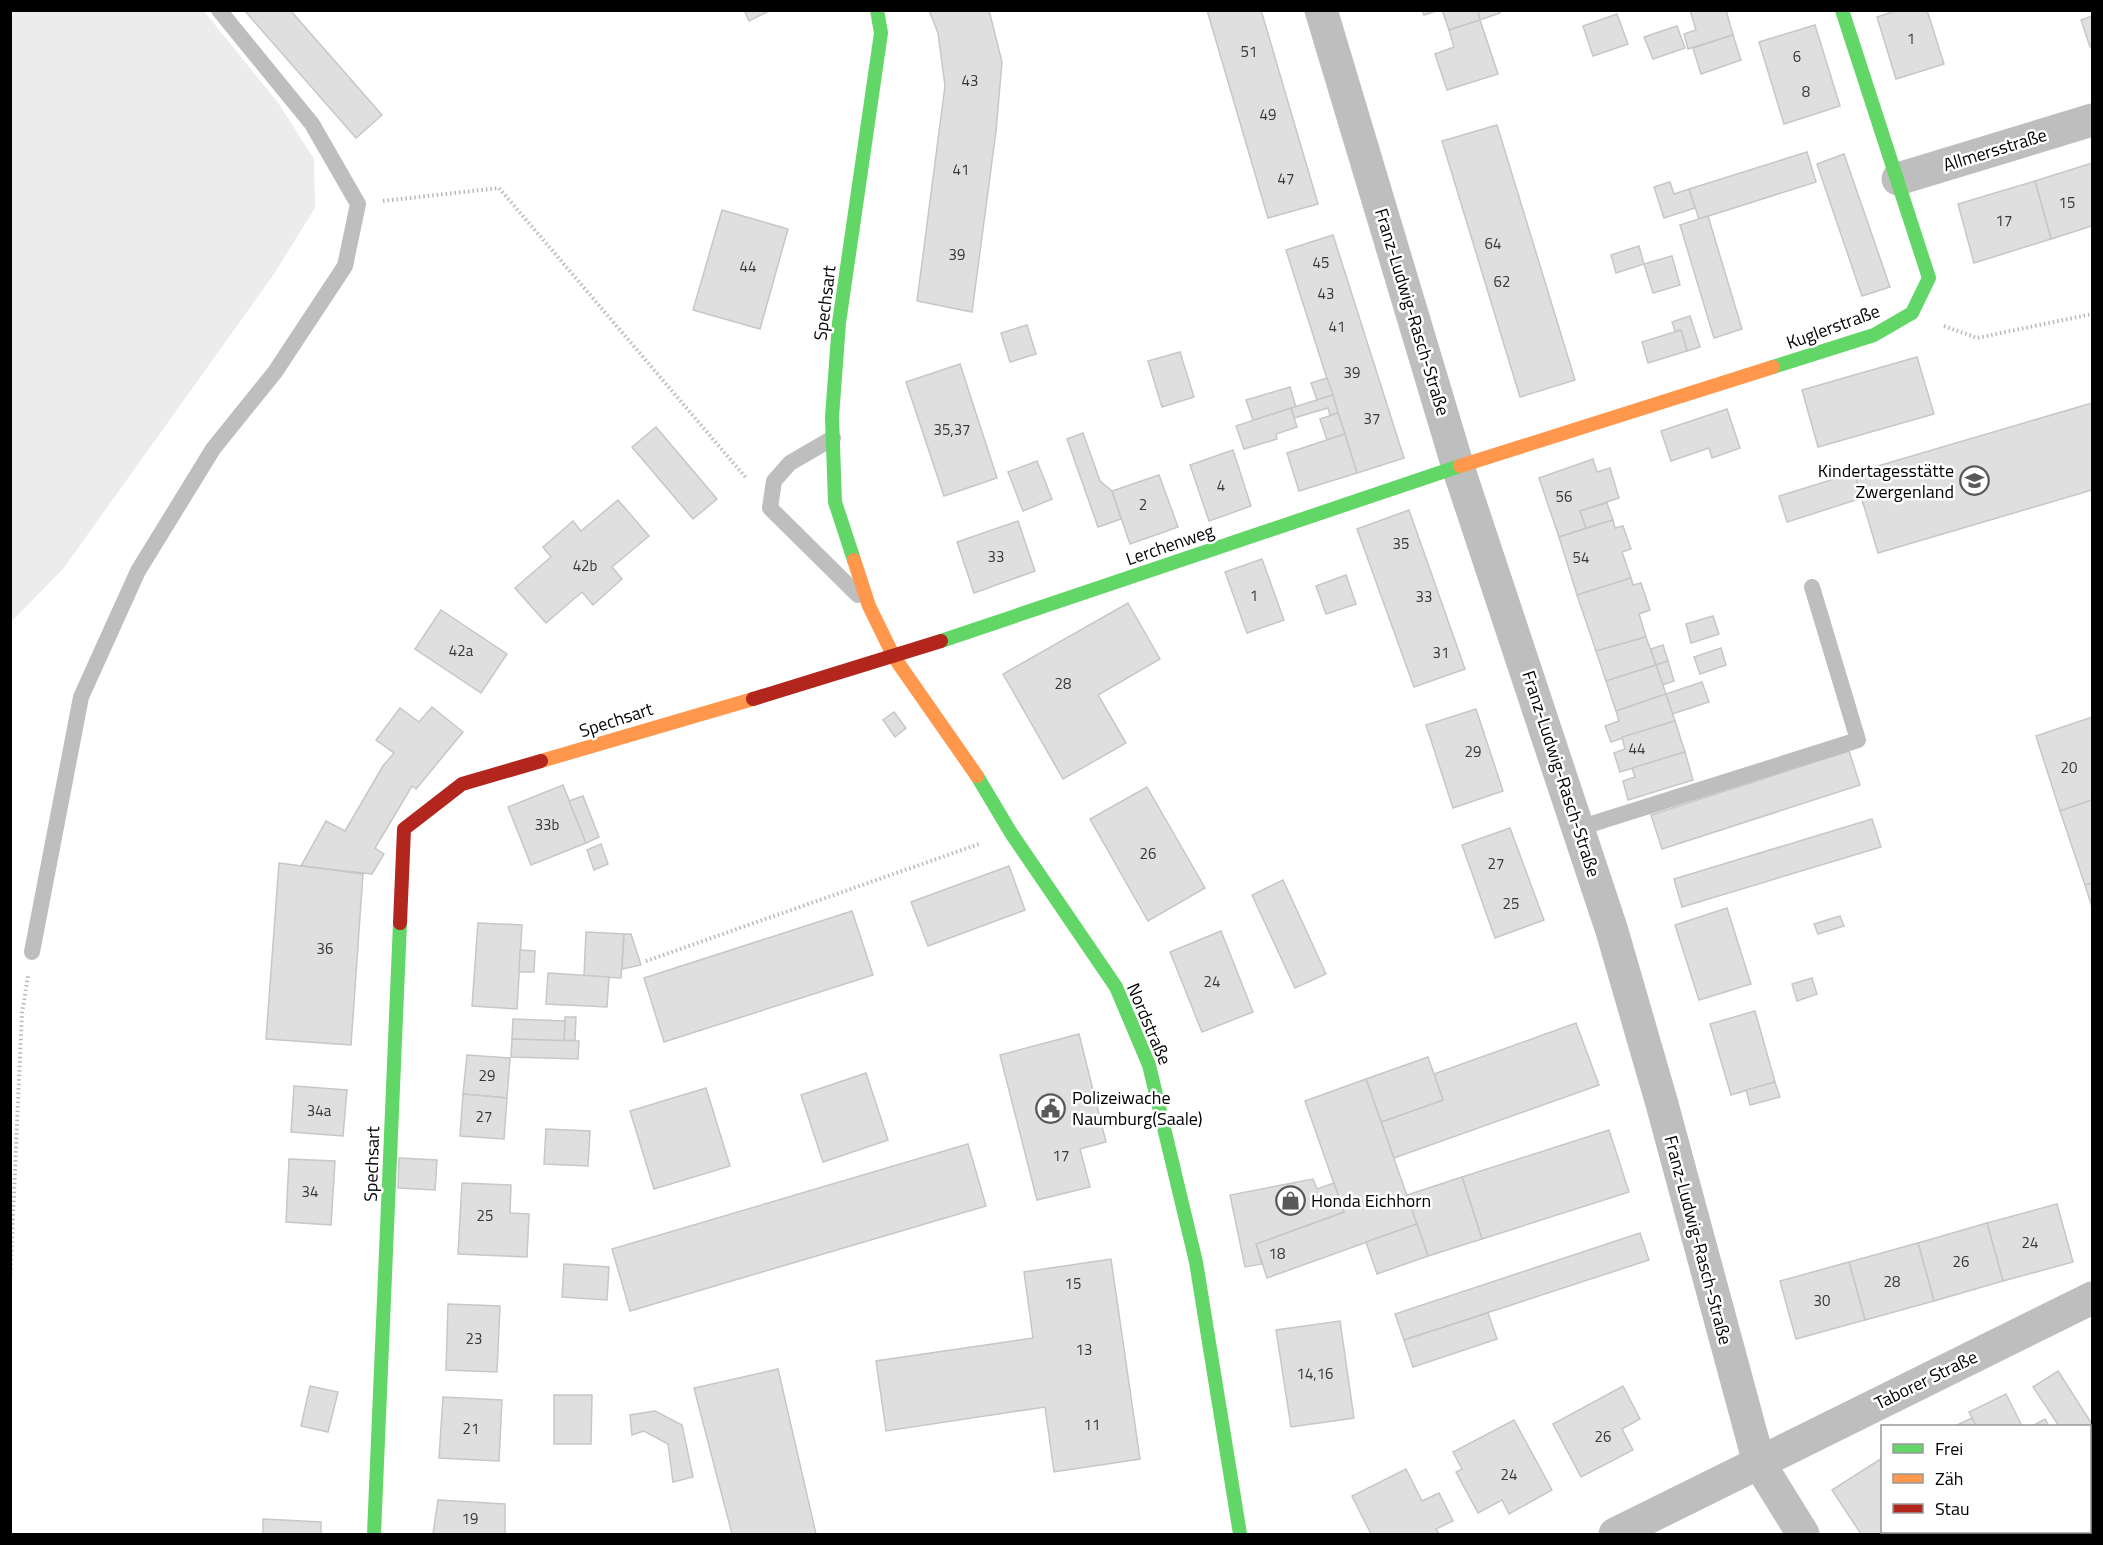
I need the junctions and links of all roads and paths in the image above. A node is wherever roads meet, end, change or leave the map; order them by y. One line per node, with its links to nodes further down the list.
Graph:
1 (219, 10): 7 (lane)
2 (877, 10): 10 (street, Spechsart)
3 (1321, 10): 11 (street, Franz-Ludwig-Rasch-Straße)
4 (1842, 10): 6 (street)
5 (2092, 120): 6 (street, Allmersstraße)
6 (1898, 179): 8 (street)
7 (358, 204): 12 (path); 18 (lane)
8 (1912, 314): 9 (path); 11 (street, Kuglerstraße)
9 (2092, 314)
10 (833, 438): 12 (lane); 14 (street, Spechsart)
11 (1458, 467): 15 (street, Lerchenweg); 16 (street, Franz-Ludwig-Rasch-Straße)
12 (770, 508): 14 (lane)
13 (1812, 587): 16 (lane)
14 (869, 606): 15 (street, Spechsart)
15 (894, 657): 17 (street, Nordstraße); 23 (street, Spechsart)
16 (1579, 828): 22 (street, Franz-Ludwig-Rasch-Straße)
17 (1011, 833): 19 (path); 24 (street, Nordstraße)
18 (32, 952): 20 (path)
19 (646, 961)
20 (10, 1283)
21 (2092, 1298): 22 (street, Taborer Straße)
22 (1759, 1463): 25 (street, Taborer Straße); 26 (street, Franz-Ludwig-Rasch-Straße)
23 (374, 1534)
24 (1240, 1534)
25 (1615, 1534)
26 (1803, 1534)

